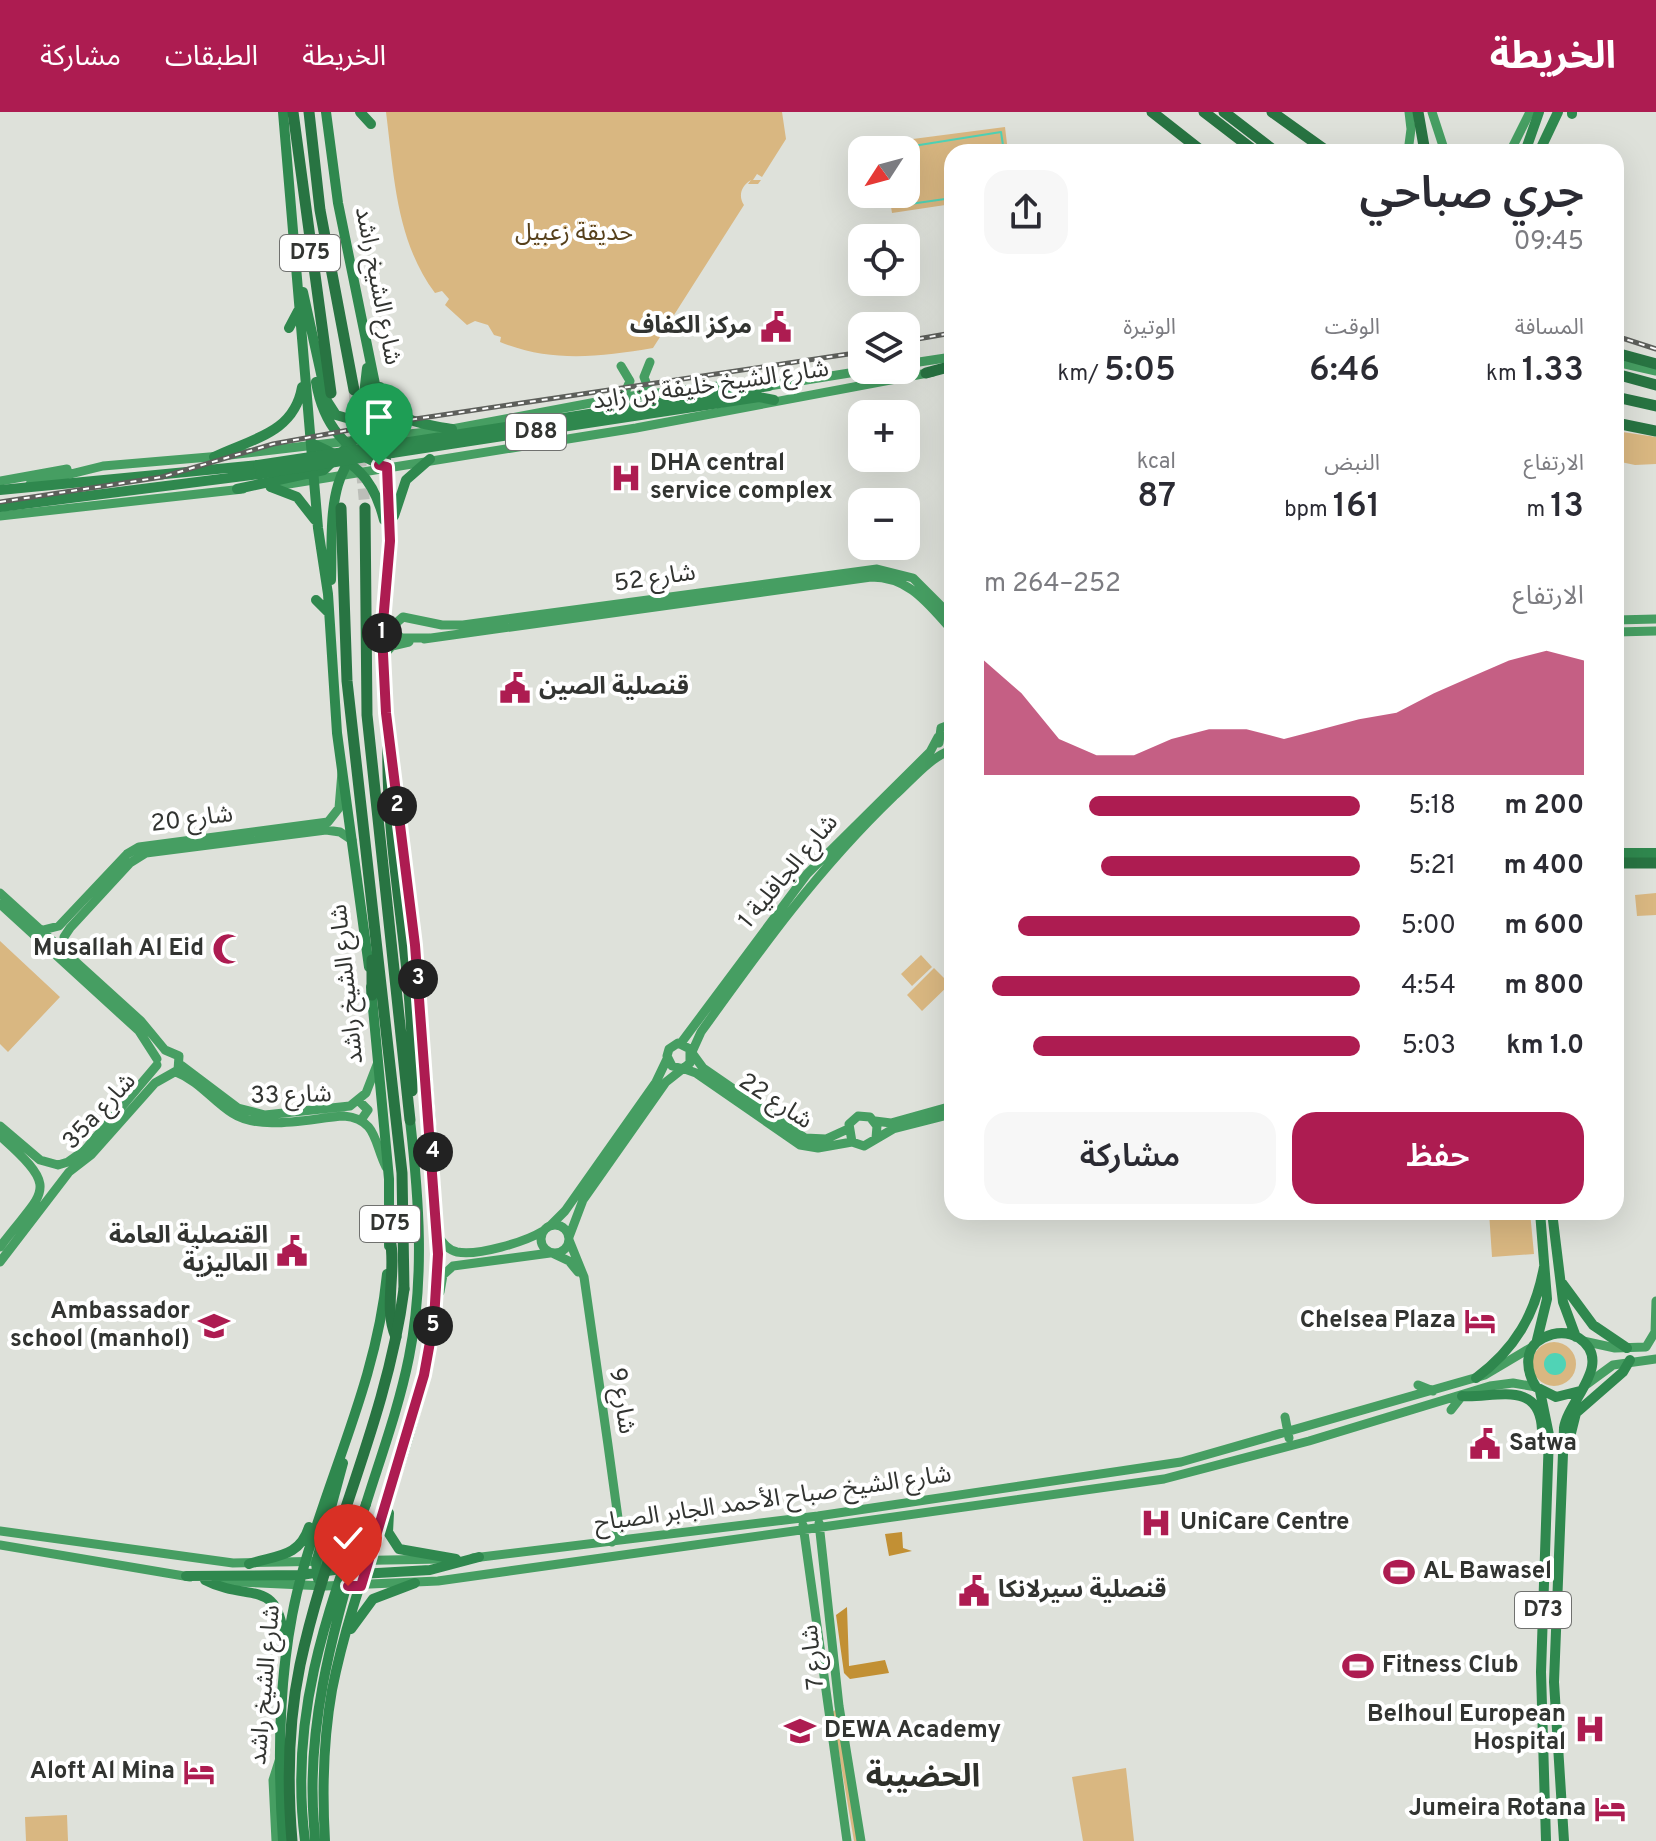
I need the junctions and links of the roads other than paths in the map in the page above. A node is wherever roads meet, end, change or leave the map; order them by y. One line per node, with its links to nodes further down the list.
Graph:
1 (280, 112): 33 (main road, شارع الشيخ راشد / D75)
2 (293, 112): 57 (highway, D75)
3 (309, 112): 55 (highway, شارع الشيخ راشد / D75)
4 (326, 112): 20 (main road, شارع الشيخ راشد / D75)
5 (335, 112): 20 (main road)
6 (360, 112): 19 (main road)
7 (1152, 112): 21 (highway)
8 (1204, 112): 22 (highway)
9 (1224, 112): 23 (highway)
10 (1233, 112): 24 (highway)
11 (1262, 112): 25 (highway)
12 (1272, 112): 26 (highway)
13 (1409, 112): 27 (main road)
14 (1418, 112): 28 (highway)
15 (1432, 112): 29 (main road)
16 (1530, 112): 30 (main road)
17 (1539, 112): 31 (main road)
18 (1558, 112): 32 (main road)
19 (371, 124)
20 (330, 140): 37 (main road, شارع الشيخ راشد / D75)
21 (1193, 144)
22 (1246, 144)
23 (1266, 144)
24 (1275, 144)
25 (1305, 144)
26 (1317, 144)
27 (1408, 144)
28 (1424, 144)
29 (1442, 144)
30 (1514, 144)
31 (1528, 144)
32 (1543, 144)
33 (299, 284): 34 (main road, شارع الشيخ راشد / D75); 36 (main road)
34 (299, 309): 35 (main road); 45 (main road, شارع الشيخ راشد / D75)
35 (289, 328)
36 (315, 345): 37 (main road); 70 (main road)
37 (369, 350): 51 (main road, شارع الشيخ راشد / D75); 65 (main road)
38 (1624, 355): 43 (highway)
39 (944, 358): 41 (main road)
40 (650, 362): 58 (main road)
41 (920, 362)
42 (1624, 364): 47 (main road)
43 (1656, 364)
44 (621, 366): 59 (main road)
45 (304, 370): 69 (main road, شارع الشيخ راشد / D75); 71 (main road)
46 (944, 370): 49 (highway)
47 (1656, 371)
48 (848, 373): 54 (main road, شارع الشيخ خليفة بن زايد / D88)
49 (926, 373): 61 (main road, شارع الشيخ خليفة بن زايد / D88)
50 (1624, 376): 53 (highway)
51 (373, 380): 67 (main road, شارع الشيخ راشد / D75); 68 (main road)
52 (1624, 383): 56 (highway)
53 (1656, 385)
54 (769, 386): 58 (main road); 62 (main road, شارع الشيخ خليفة بن زايد / D88)
55 (354, 390)
56 (1656, 391)
57 (331, 393)
58 (650, 393): 59 (main road)
59 (623, 397): 65 (main road)
60 (1624, 399): 63 (highway)
61 (774, 400): 62 (main road, شارع الشيخ خليفة بن زايد / D88); 73 (main road)
62 (679, 405): 79 (main road, شارع الشيخ خليفة بن زايد / D88, bridge)
63 (1656, 406)
64 (1624, 425): 66 (highway)
65 (452, 429): 67 (main road)
66 (1656, 431)
67 (383, 436): 68 (main road); 70 (main road); 74 (main road, شارع الشيخ راشد / D75)
68 (358, 438): 70 (main road)
69 (311, 443): 70 (main road); 71 (main road); 72 (main road); 78 (main road, شارع الشيخ راشد / D75)
70 (349, 446): 72 (main road); 74 (main road)
71 (214, 457): 75 (main road)
72 (343, 459): 76 (main road); 77 (main road); 78 (main road)
73 (430, 459): 74 (main road); 92 (main road)
74 (387, 467): 76 (main road); 92 (main road, شارع الشيخ راشد / D75)
75 (90, 469): 80 (main road); 81 (main road)
76 (362, 473): 77 (main road); 92 (main road)
77 (342, 476): 78 (main road); 93 (main road)
78 (314, 478): 82 (main road); 83 (main road); 91 (main road, شارع الشيخ راشد / D75)
79 (180, 480): 81 (main road, شارع الشيخ خليفة بن زايد / D88); 86 (main road, شارع الشيخ خليفة بن زايد / D88)
80 (0, 481)
81 (24, 487): 84 (main road, شارع الشيخ خليفة بن زايد / D88)
82 (271, 487): 83 (main road); 91 (main road)
83 (237, 489): 85 (main road)
84 (0, 490)
85 (120, 501): 89 (main road); 90 (main road)
86 (0, 507)
87 (341, 508): 117 (highway, شارع الشيخ راشد)
88 (365, 508): 135 (highway, شارع الشيخ راشد)
89 (110, 509)
90 (0, 516)
91 (318, 528): 93 (main road, شارع الشيخ راشد / D75)
92 (390, 541): 103 (main road, شارع الشيخ راشد / D75)
93 (328, 594): 96 (main road, شارع الشيخ راشد / D75)
94 (316, 600): 96 (main road)
95 (944, 609): 102 (main road, شارع 52)
96 (329, 613): 109 (main road, شارع الشيخ راشد / D75)
97 (1656, 619): 98 (main road)
98 (1624, 620)
99 (944, 622): 102 (main road, شارع 52)
100 (1656, 631): 101 (main road)
101 (1624, 632)
102 (429, 638): 103 (main road, شارع 52)
103 (382, 657): 106 (main road, شارع الشيخ راشد / D75)
104 (944, 727): 105 (main road, شارع الجافلية 1)
105 (938, 737): 107 (main road); 121 (main road, شارع الجافلية 1)
106 (388, 741): 135 (highway); 150 (main road, شارع الشيخ راشد / D75)
107 (944, 747)
108 (944, 754): 123 (main road, شارع الجافلية 1)
109 (342, 772): 110 (main road, شارع الشيخ راشد / D75); 118 (main road, شارع 20)
110 (352, 840): 119 (main road, شارع 20); 120 (main road, شارع الشيخ راشد / D75)
111 (1624, 853): 112 (main road)
112 (1656, 853)
113 (1624, 863): 114 (highway)
114 (1656, 863)
115 (0, 893): 118 (main road)
116 (0, 904): 125 (main road)
117 (373, 912): 120 (highway); 162 (highway, شارع الشيخ راشد, bridge)
118 (39, 931): 119 (main road)
119 (64, 953): 122 (main road)
120 (372, 995): 126 (main road, شارع الشيخ راشد / D75)
121 (681, 1043): 123 (main road); 124 (main road)
122 (165, 1050): 125 (main road, 35a شارع); 128 (main road)
123 (692, 1053): 127 (main road); 138 (main road, شارع 22)
124 (667, 1059): 127 (main road); 149 (main road)
125 (157, 1062): 128 (main road); 142 (main road, 35a شارع)
126 (378, 1062): 129 (main road, شارع 33); 143 (main road, شارع الشيخ راشد / D75)
127 (681, 1068): 141 (main road, شارع 22); 151 (main road)
128 (174, 1070): 132 (main road, شارع 33); 134 (main road, شارع 33); 144 (main road, 35a شارع)
129 (359, 1101): 132 (main road, شارع 33); 134 (main road)
130 (309, 1102): 132 (main road)
131 (944, 1108): 136 (main road)
132 (304, 1113)
133 (944, 1116): 140 (main road)
134 (361, 1120): 143 (main road, شارع 33)
135 (410, 1120): 186 (main road)
136 (875, 1121): 138 (main road); 140 (main road)
137 (0, 1126): 142 (main road)
138 (848, 1129): 141 (main road)
139 (0, 1136): 145 (main road)
140 (876, 1138): 141 (main road)
141 (852, 1142)
142 (53, 1165): 144 (main road); 145 (main road, 35a شارع)
143 (389, 1171): 152 (main road, شارع الشيخ راشد / D75)
144 (65, 1177): 146 (main road, 35a شارع)
145 (40, 1179): 146 (main road); 153 (main road)
146 (53, 1190): 155 (main road)
147 (1541, 1220): 156 (main road)
148 (1554, 1220): 157 (main road)
149 (547, 1229): 150 (main road); 151 (main road); 154 (main road)
150 (438, 1236): 160 (main road, شارع الشيخ راشد / D75)
151 (569, 1238): 154 (main road); 158 (main road, شارع 9)
152 (390, 1239): 162 (highway); 177 (main road, شارع الشيخ راشد / D75)
153 (0, 1247)
154 (551, 1253): 158 (main road); 160 (main road)
155 (0, 1262)
156 (1544, 1267): 164 (main road); 168 (main road)
157 (1560, 1278): 163 (main road); 165 (main road)
158 (583, 1283): 190 (main road, شارع 9)
159 (1656, 1301): 161 (main road)
160 (435, 1306): 183 (main road, شارع الشيخ راشد / D75)
161 (1655, 1334): 165 (main road)
162 (396, 1337): 222 (highway, شارع الشيخ راشد, bridge)
163 (1579, 1339): 164 (main road); 165 (main road); 170 (main road)
164 (1535, 1344): 168 (main road, شارع الشيخ صباح الأحمد الجابر الصباح); 171 (main road)
165 (1627, 1348)
166 (1656, 1359): 167 (main road)
167 (1630, 1360): 170 (main road); 180 (main road)
168 (1476, 1378): 172 (main road, شارع الشيخ صباح الأحمد الجابر الصباح)
169 (1418, 1385): 172 (main road)
170 (1584, 1388): 171 (main road); 180 (main road, D73)
171 (1538, 1389): 173 (main road, شارع الشيخ صباح الأحمد الجابر الصباح); 178 (main road, D73)
172 (1433, 1391): 176 (main road, شارع الشيخ صباح الأحمد الجابر الصباح)
173 (1462, 1396): 174 (main road); 178 (main road); 179 (main road, شارع الشيخ صباح الأحمد الجابر الصباح)
174 (1451, 1410)
175 (1285, 1417): 176 (main road)
176 (1289, 1433): 179 (main road); 184 (main road, شارع الشيخ صباح الأحمد الجابر الصباح)
177 (344, 1449): 182 (main road, شارع الشيخ راشد / D75); 203 (main road)
178 (1548, 1457): 215 (main road, D73)
179 (1248, 1458): 185 (main road, شارع الشيخ صباح الأحمد الجابر الصباح)
180 (1563, 1466): 217 (main road, D73)
181 (920, 1491): 184 (main road)
182 (326, 1498): 201 (main road); 203 (main road, شارع الشيخ راشد / D75)
183 (387, 1499): 200 (main road); 202 (main road, شارع الشيخ راشد / D75)
184 (930, 1499): 188 (main road, شارع الشيخ صباح الأحمد الجابر الصباح)
185 (994, 1503): 187 (main road); 191 (main road, شارع الشيخ صباح الأحمد الجابر الصباح)
186 (366, 1504): 223 (main road, bridge); 224 (main road, bridge)
187 (1003, 1510)
188 (818, 1516): 189 (main road, شارع الشيخ صباح الأحمد الجابر الصباح); 191 (main road, شارع 7)
189 (802, 1517): 193 (main road, شارع 7); 194 (main road, شارع الشيخ صباح الأحمد الجابر الصباح)
190 (619, 1525): 194 (main road); 196 (main road)
191 (820, 1528): 193 (main road, شارع الشيخ صباح الأحمد الجابر الصباح); 213 (main road, شارع 7)
192 (0, 1531): 195 (main road, شارع الشيخ صباح الأحمد الجابر الصباح)
193 (804, 1531): 208 (main road, شارع الشيخ صباح الأحمد الجابر الصباح); 211 (main road, شارع 7)
194 (632, 1540): 196 (main road, شارع الشيخ صباح الأحمد الجابر الصباح)
195 (79, 1542): 198 (main road); 201 (main road, شارع الشيخ صباح الأحمد الجابر الصباح)
196 (612, 1542): 199 (main road, شارع الشيخ صباح الأحمد الجابر الصباح)
197 (0, 1545): 198 (main road)
198 (25, 1549): 205 (main road)
199 (479, 1557): 200 (main road, شارع الشيخ صباح الأحمد الجابر الصباح); 202 (main road)
200 (456, 1559): 202 (main road, شارع الشيخ صباح الأحمد الجابر الصباح)
201 (249, 1564): 203 (main road, شارع الشيخ صباح الأحمد الجابر الصباح)
202 (367, 1568): 204 (main road); 209 (main road, شارع الشيخ راشد / D75)
203 (316, 1573): 204 (main road); 204 (main road, شارع الشيخ صباح الأحمد الجابر الصباح); 207 (main road); 207 (main road, شارع الشيخ راشد / D75)
204 (346, 1573): 209 (main road, شارع الشيخ صباح الأحمد الجابر الصباح); 214 (main road)
205 (186, 1576): 206 (main road); 207 (main road)
206 (205, 1580): 207 (main road); 212 (main road)
207 (300, 1581): 212 (main road, شارع الشيخ راشد / D75)
208 (415, 1583): 209 (main road, شارع الشيخ صباح الأحمد الجابر الصباح); 210 (main road)
209 (361, 1586): 210 (main road, شارع الشيخ راشد / D75)
210 (347, 1633): 214 (main road, شارع الشيخ راشد / D75)
211 (818, 1641): 213 (main road); 226 (main road, شارع 7)
212 (287, 1654): 216 (main road, شارع الشيخ راشد / D75)
213 (836, 1670): 227 (main road, شارع 7)
214 (333, 1689): 225 (main road, شارع الشيخ راشد / D75)
215 (1543, 1754): 217 (main road); 218 (main road, D73)
216 (280, 1758): 220 (main road); 221 (main road, شارع الشيخ راشد / D75)
217 (1558, 1776): 219 (main road, D73)
218 (1544, 1785): 219 (main road); 228 (main road, D73)
219 (1560, 1804): 229 (main road, D73)
220 (276, 1841)
221 (283, 1841)
222 (292, 1841)
223 (305, 1841)
224 (315, 1841)
225 (325, 1841)
226 (847, 1841)
227 (861, 1841)
228 (1546, 1841)
229 (1564, 1841)

